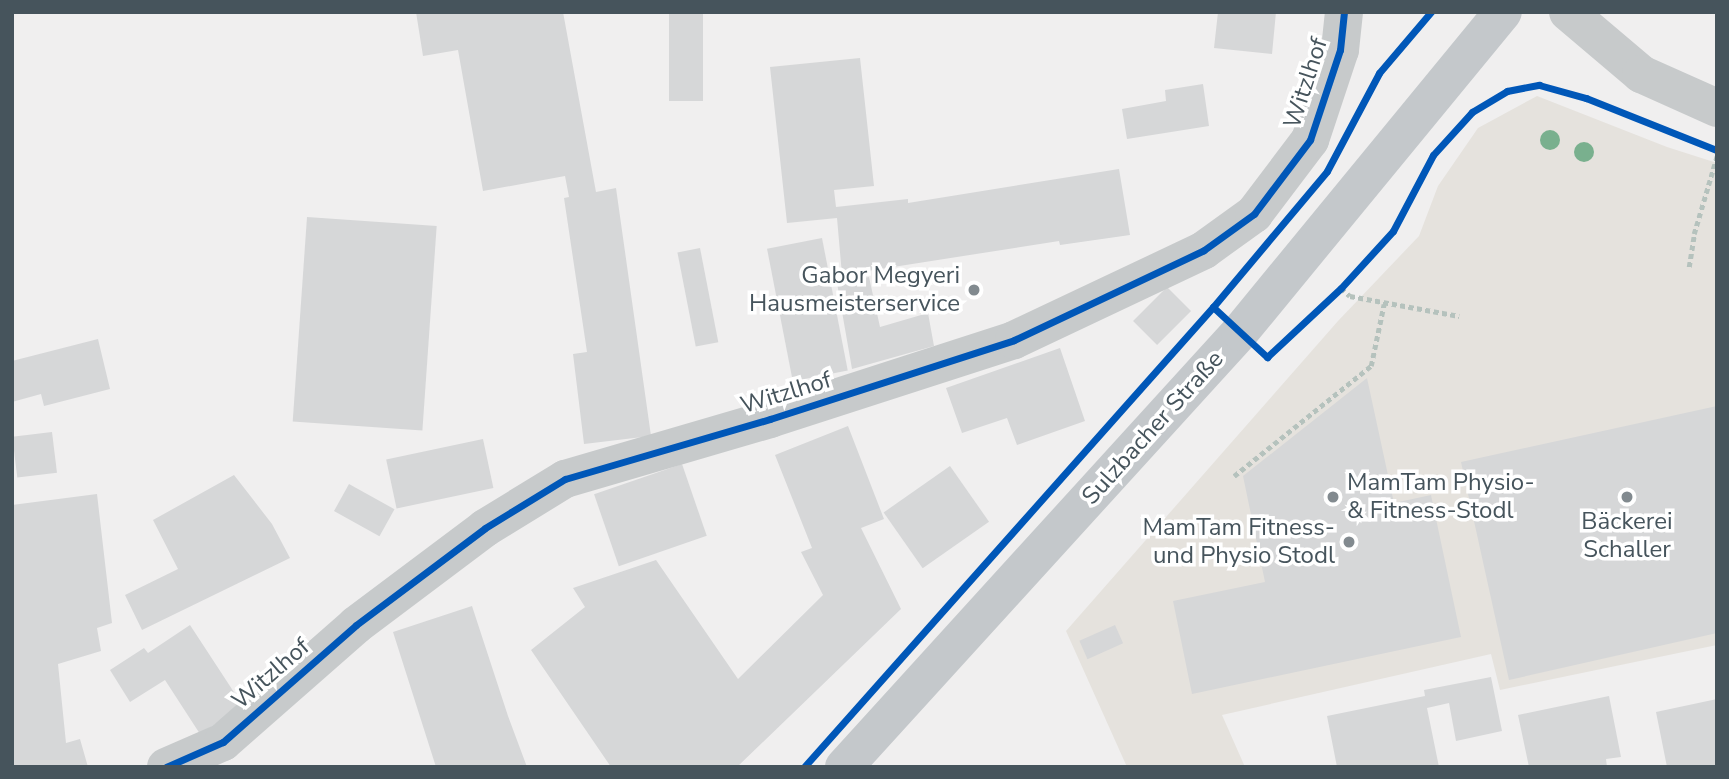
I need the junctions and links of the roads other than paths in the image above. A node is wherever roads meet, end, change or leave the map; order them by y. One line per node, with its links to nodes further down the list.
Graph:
1 (1344, 12): 5 (street, Witzlhof)
2 (1503, 12): 6 (main road, Sulzbacher Straße)
3 (1568, 12): 4 (street)
4 (1717, 108)
5 (166, 767)
6 (844, 767)

